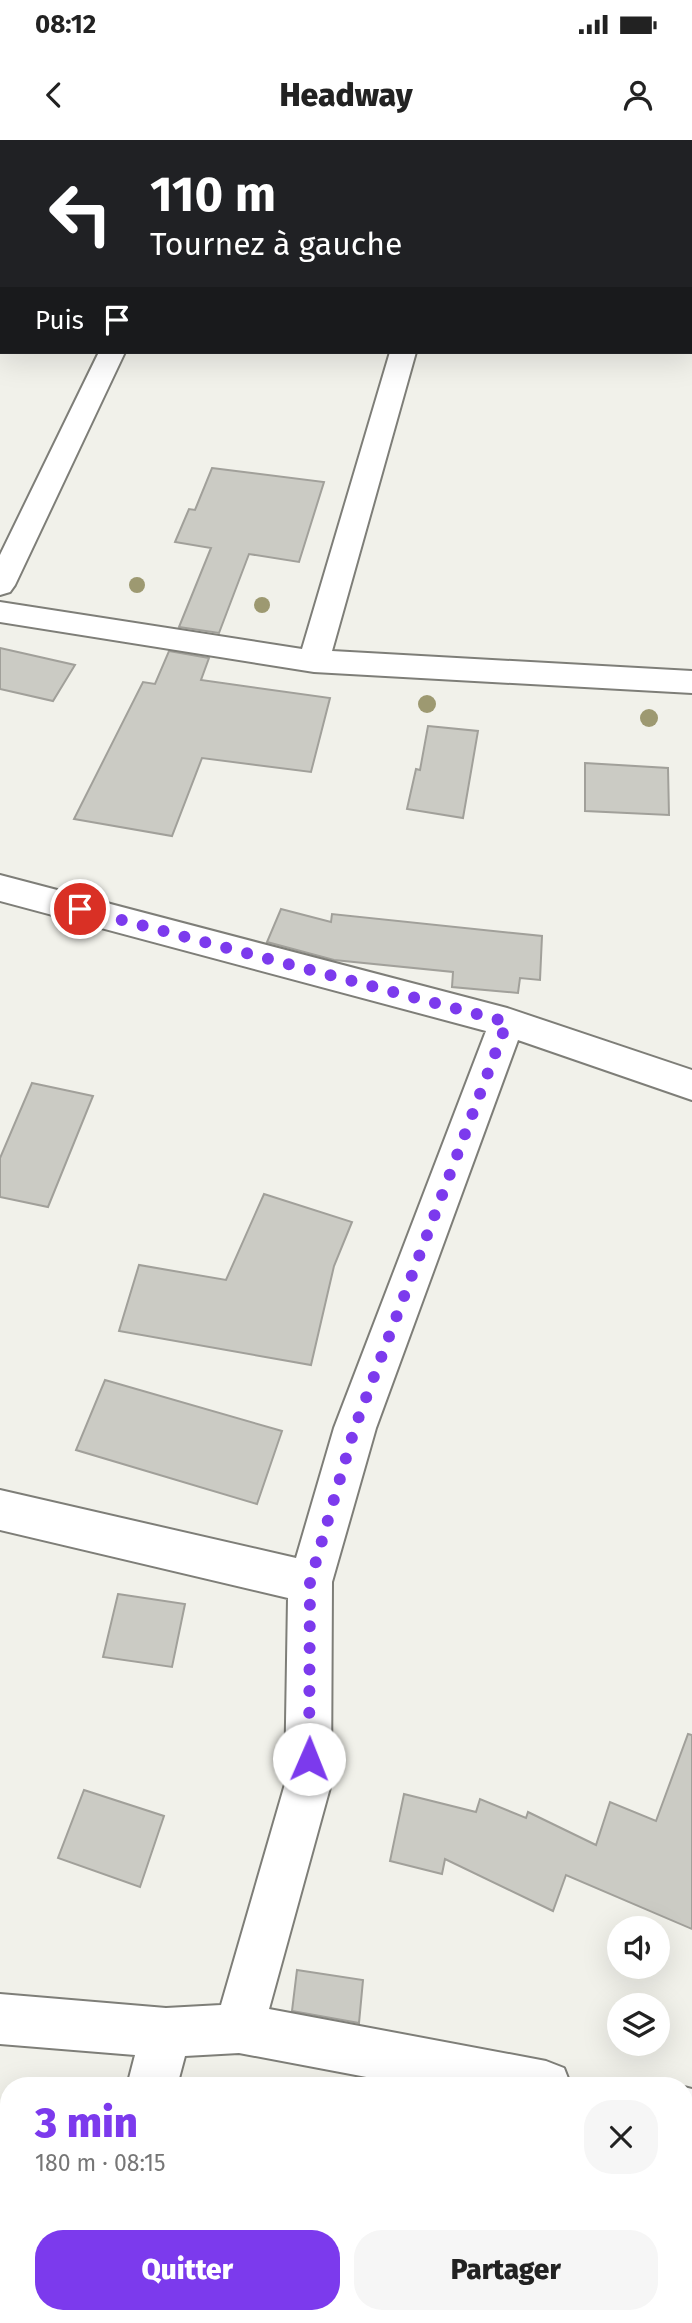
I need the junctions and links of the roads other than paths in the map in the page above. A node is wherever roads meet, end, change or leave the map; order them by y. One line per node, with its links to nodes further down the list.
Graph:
1 (111, 354): 3 (street)
2 (403, 354): 5 (street)
3 (0, 585)
4 (0, 612): 5 (street)
5 (314, 661): 6 (street)
6 (692, 682)
7 (0, 888): 8 (street)
8 (507, 1022): 9 (street); 11 (street)
9 (692, 1086)
10 (0, 1510): 11 (street)
11 (310, 1582): 13 (street)
12 (0, 2019): 14 (street)
13 (239, 2028): 14 (street); 16 (street)
14 (166, 2033): 15 (street)
15 (154, 2077)
16 (498, 2077)

